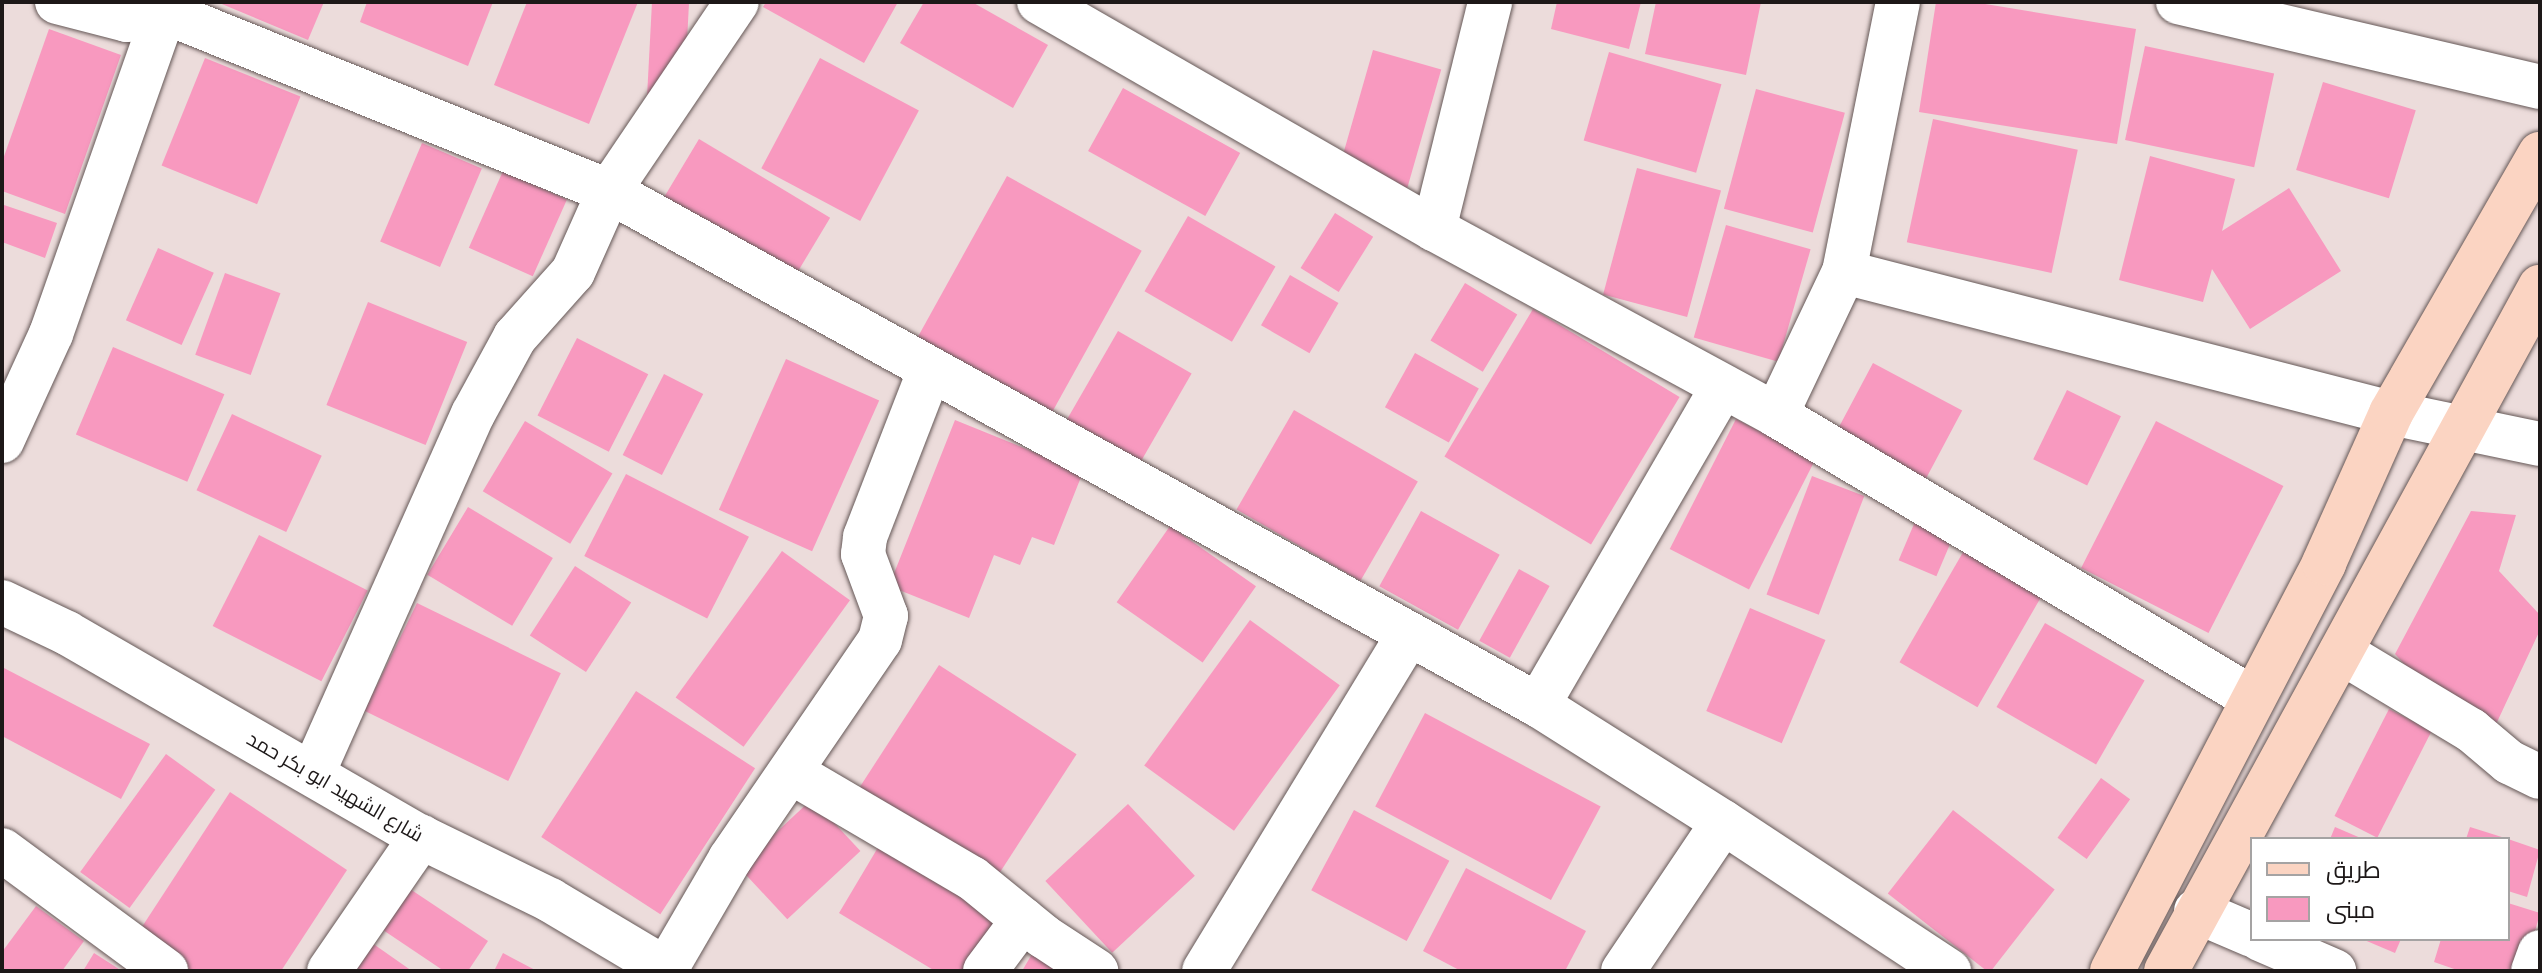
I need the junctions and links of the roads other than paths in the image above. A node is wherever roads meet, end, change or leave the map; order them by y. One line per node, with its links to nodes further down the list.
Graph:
1 (57, 2): 7 (street)
2 (737, 2): 10 (street)
3 (1039, 2): 11 (street)
4 (1490, 2): 11 (street)
5 (1898, 2): 12 (street)
6 (2178, 2): 8 (street)
7 (166, 7): 10 (street); 19 (street)
8 (2540, 87)
9 (2540, 154): 16 (main road)
10 (609, 191): 14 (street); 27 (street)
11 (1434, 229): 15 (street)
12 (1844, 272): 16 (street); 17 (street)
13 (2540, 287): 18 (main road)
14 (929, 372): 22 (street); 26 (street)
15 (1722, 387): 17 (street); 25 (street)
16 (2391, 413): 18 (street); 24 (main road)
17 (1776, 415): 24 (street)
18 (2465, 430): 20 (street); 23 (main road)
19 (2, 441)
20 (2540, 444)
21 (2, 602): 27 (street, شارع الشهيد ابو بكر حمد)
22 (1408, 636): 25 (street); 42 (street)
23 (2341, 652): 28 (street); 32 (main road)
24 (2252, 698): 45 (main road)
25 (1538, 705): 29 (street)
26 (791, 772): 33 (street); 37 (street)
27 (313, 773): 30 (street, شارع الشهيد ابو بكر حمد)
28 (2540, 777)
29 (1723, 822): 43 (street); 44 (street)
30 (421, 837): 37 (street, شارع الشهيد ابو بكر حمد); 39 (street)
31 (2, 850): 38 (street)
32 (2196, 911): 34 (street); 46 (main road)
33 (1023, 920): 40 (street); 41 (street)
34 (2250, 934)
35 (2265, 941): 47 (street)
36 (2540, 952): 48 (street)
37 (667, 970)
38 (166, 971)
39 (329, 971)
40 (985, 971)
41 (1096, 971)
42 (1204, 971)
43 (1623, 971)
44 (1949, 971)
45 (2112, 971)
46 (2166, 971)
47 (2334, 971)
48 (2533, 971)

